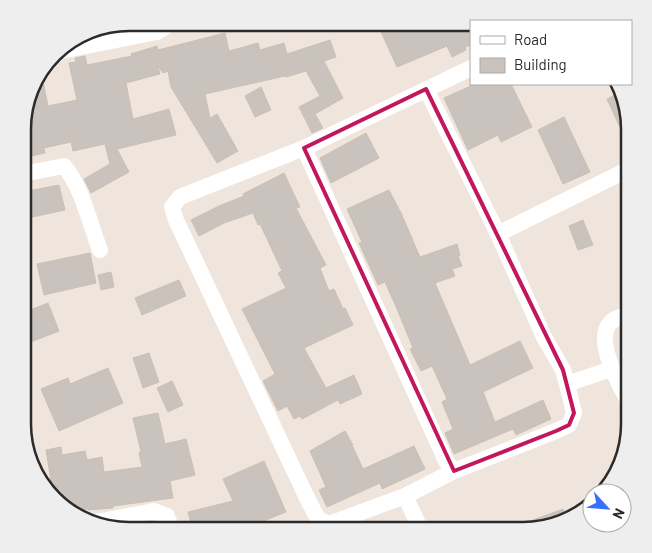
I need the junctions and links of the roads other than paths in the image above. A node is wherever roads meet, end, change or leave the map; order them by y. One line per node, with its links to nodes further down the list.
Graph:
1 (159, 31): 2 (street)
2 (75, 48)
3 (470, 68): 4 (street)
4 (426, 89): 5 (street); 8 (street)
5 (304, 148): 14 (street); 18 (street)
6 (31, 172): 9 (street)
7 (621, 173): 8 (street)
8 (498, 234): 12 (street)
9 (100, 250)
10 (621, 316): 11 (street)
11 (611, 369): 12 (street); 13 (street)
12 (567, 384): 14 (street)
13 (621, 387)
14 (454, 471): 15 (street)
15 (404, 496): 19 (street); 20 (street)
16 (109, 520): 17 (street)
17 (169, 522)
18 (325, 522)
19 (335, 522)
20 (417, 522)

